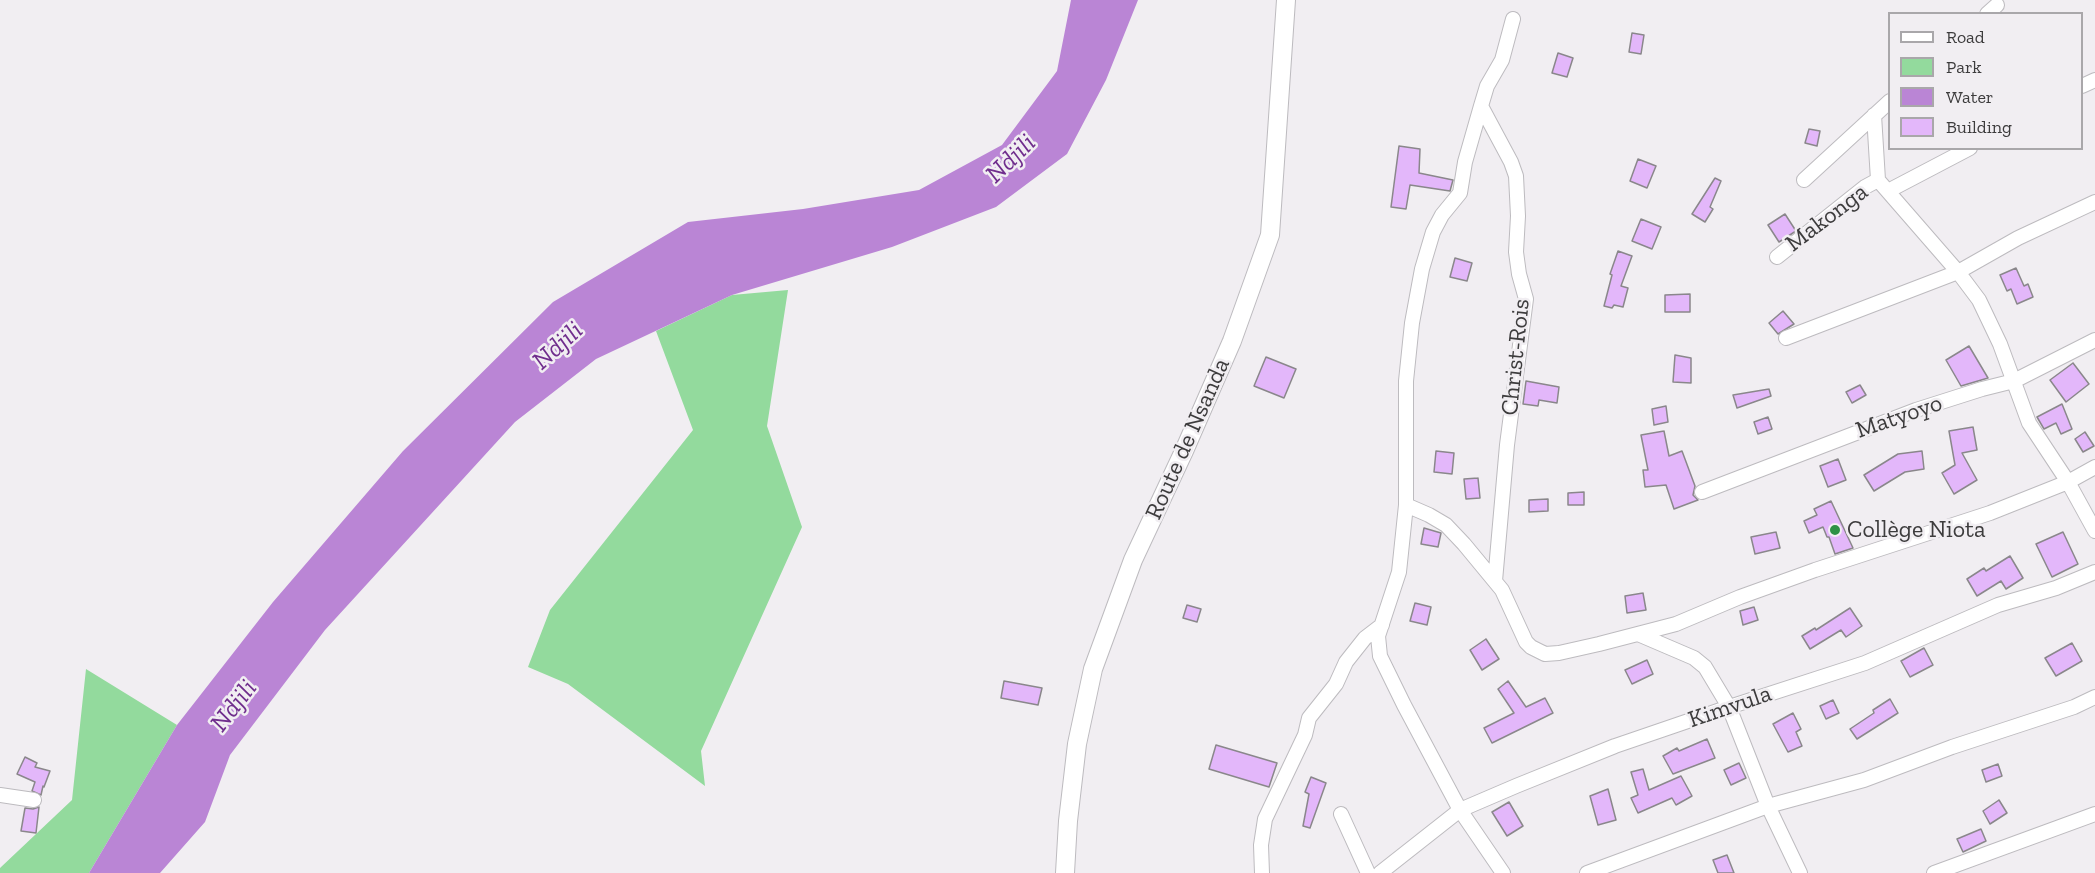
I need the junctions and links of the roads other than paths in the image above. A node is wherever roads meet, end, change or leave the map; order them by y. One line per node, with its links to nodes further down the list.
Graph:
1 (1286, 0): 33 (street, Route de Nsanda)
2 (1513, 19): 4 (street)
3 (1888, 103): 5 (street)
4 (1481, 106): 19 (street); 22 (street, Christ-Rois)
5 (1874, 115): 7 (street); 8 (street)
6 (1966, 150): 9 (street, Makonga)
7 (1804, 180)
8 (1878, 180): 9 (street); 11 (street, Makonga)
9 (1888, 191): 12 (street)
10 (2095, 202): 12 (street)
11 (1777, 257)
12 (1958, 272): 13 (street); 15 (street)
13 (1786, 338)
14 (2095, 340): 15 (street, Matyoyo)
15 (2014, 381): 17 (street); 18 (street, Matyoyo)
16 (2095, 467): 17 (street)
17 (2068, 482): 20 (street); 24 (street)
18 (1702, 492)
19 (1406, 505): 22 (street); 23 (street)
20 (2095, 531)
21 (2095, 572): 26 (street, Kimvula)
22 (1495, 581): 24 (street)
23 (1382, 625): 30 (street); 34 (street)
24 (1638, 634): 26 (street)
25 (2095, 697): 29 (street)
26 (1729, 707): 29 (street); 30 (street, Kimvula)
27 (0, 795): 28 (street)
28 (34, 800)
29 (1768, 806): 38 (street); 39 (street)
30 (1460, 810): 36 (street, Kimvula); 37 (street)
31 (1341, 814): 35 (street)
32 (2095, 814): 40 (street)
33 (1065, 873)
34 (1262, 873)
35 (1368, 873)
36 (1380, 873)
37 (1503, 873)
38 (1587, 873)
39 (1800, 873)
40 (1934, 873)

